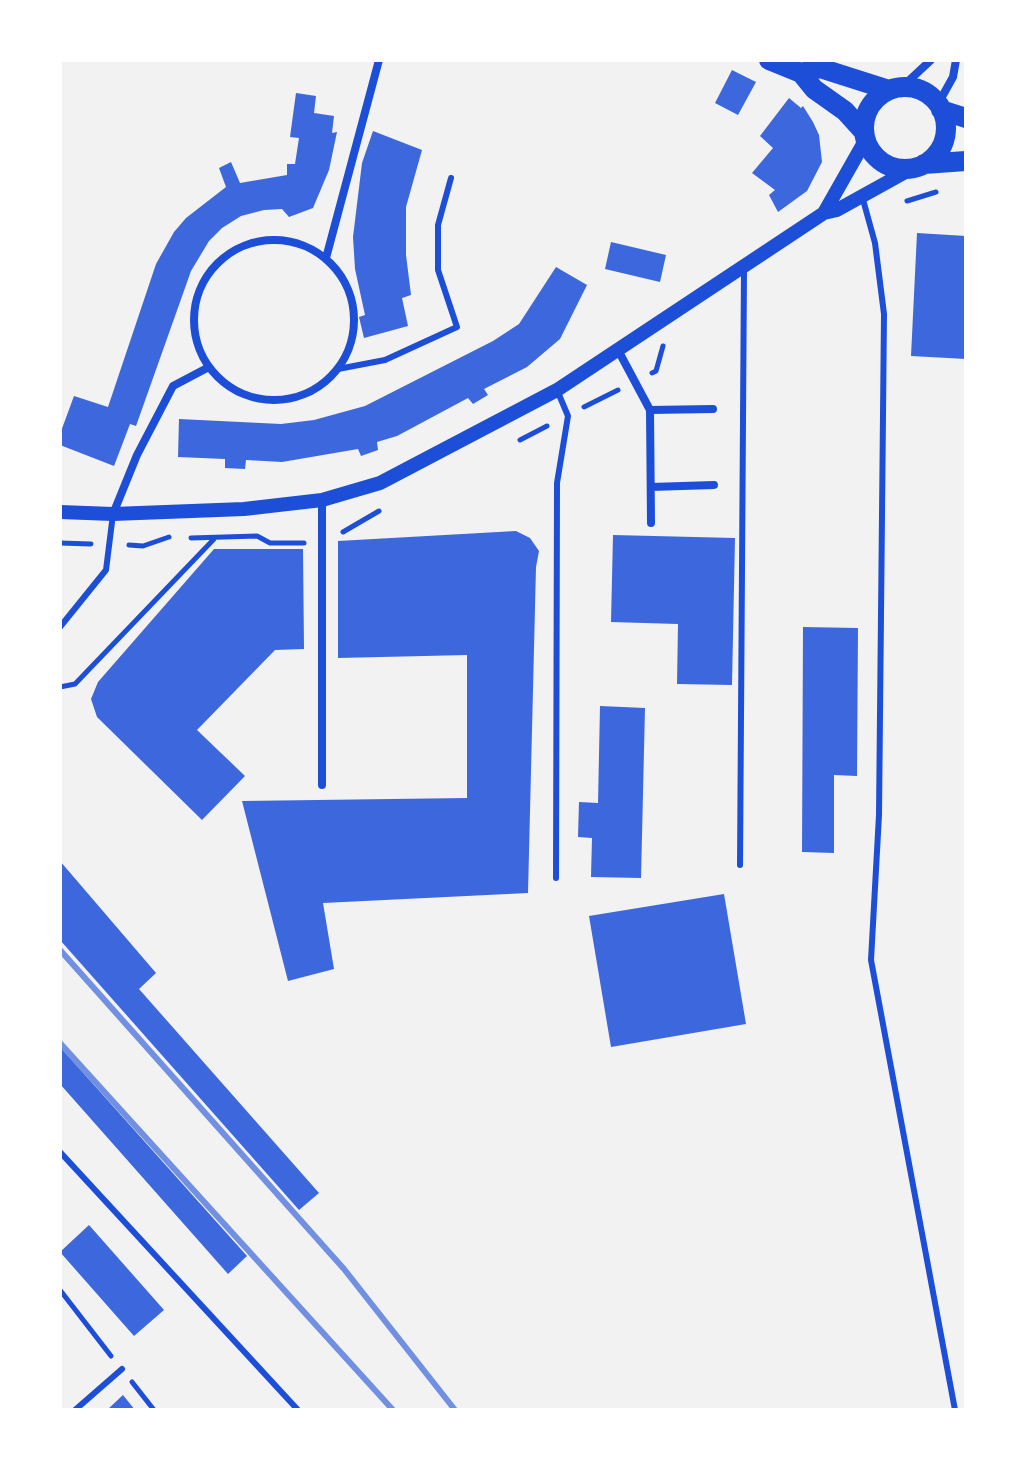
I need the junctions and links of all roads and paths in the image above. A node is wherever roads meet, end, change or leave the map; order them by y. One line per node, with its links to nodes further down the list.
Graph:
1 (379, 60): 15 (street)
2 (769, 60): 5 (main road)
3 (931, 60): 6 (street)
4 (956, 60): 7 (street)
5 (801, 73): 6 (main road); 9 (main road)
6 (896, 89): 7 (main road); 9 (main road)
7 (940, 107): 8 (main road); 11 (main road)
8 (966, 118)
9 (865, 135): 11 (main road); 14 (street)
10 (966, 161): 11 (main road)
11 (918, 166): 13 (street)
12 (451, 178): 19 (lane)
13 (862, 196): 14 (street); 44 (lane)
14 (824, 213): 16 (street)
15 (326, 258): 18 (street); 19 (street)
16 (744, 267): 17 (street); 36 (lane)
17 (618, 350): 20 (street); 22 (street)
18 (209, 367): 19 (street); 27 (street)
19 (338, 369)
20 (557, 390): 25 (street); 37 (lane)
21 (713, 409): 22 (street)
22 (650, 410): 24 (street)
23 (714, 485): 24 (street)
24 (651, 487): 28 (street)
25 (322, 500): 27 (street); 35 (street)
26 (60, 512): 27 (street)
27 (113, 514): 32 (lane)
28 (651, 523)
29 (172, 537): 32 (path)
30 (186, 537): 34 (path)
31 (60, 543): 32 (path)
32 (109, 544): 33 (lane)
33 (60, 627)
34 (60, 687)
35 (322, 785)
36 (740, 865)
37 (556, 878)
38 (60, 1152): 43 (lane)
39 (60, 1290): 40 (path)
40 (122, 1369): 41 (lane); 42 (path)
41 (75, 1410)
42 (154, 1410)
43 (298, 1410)
44 (955, 1410)

